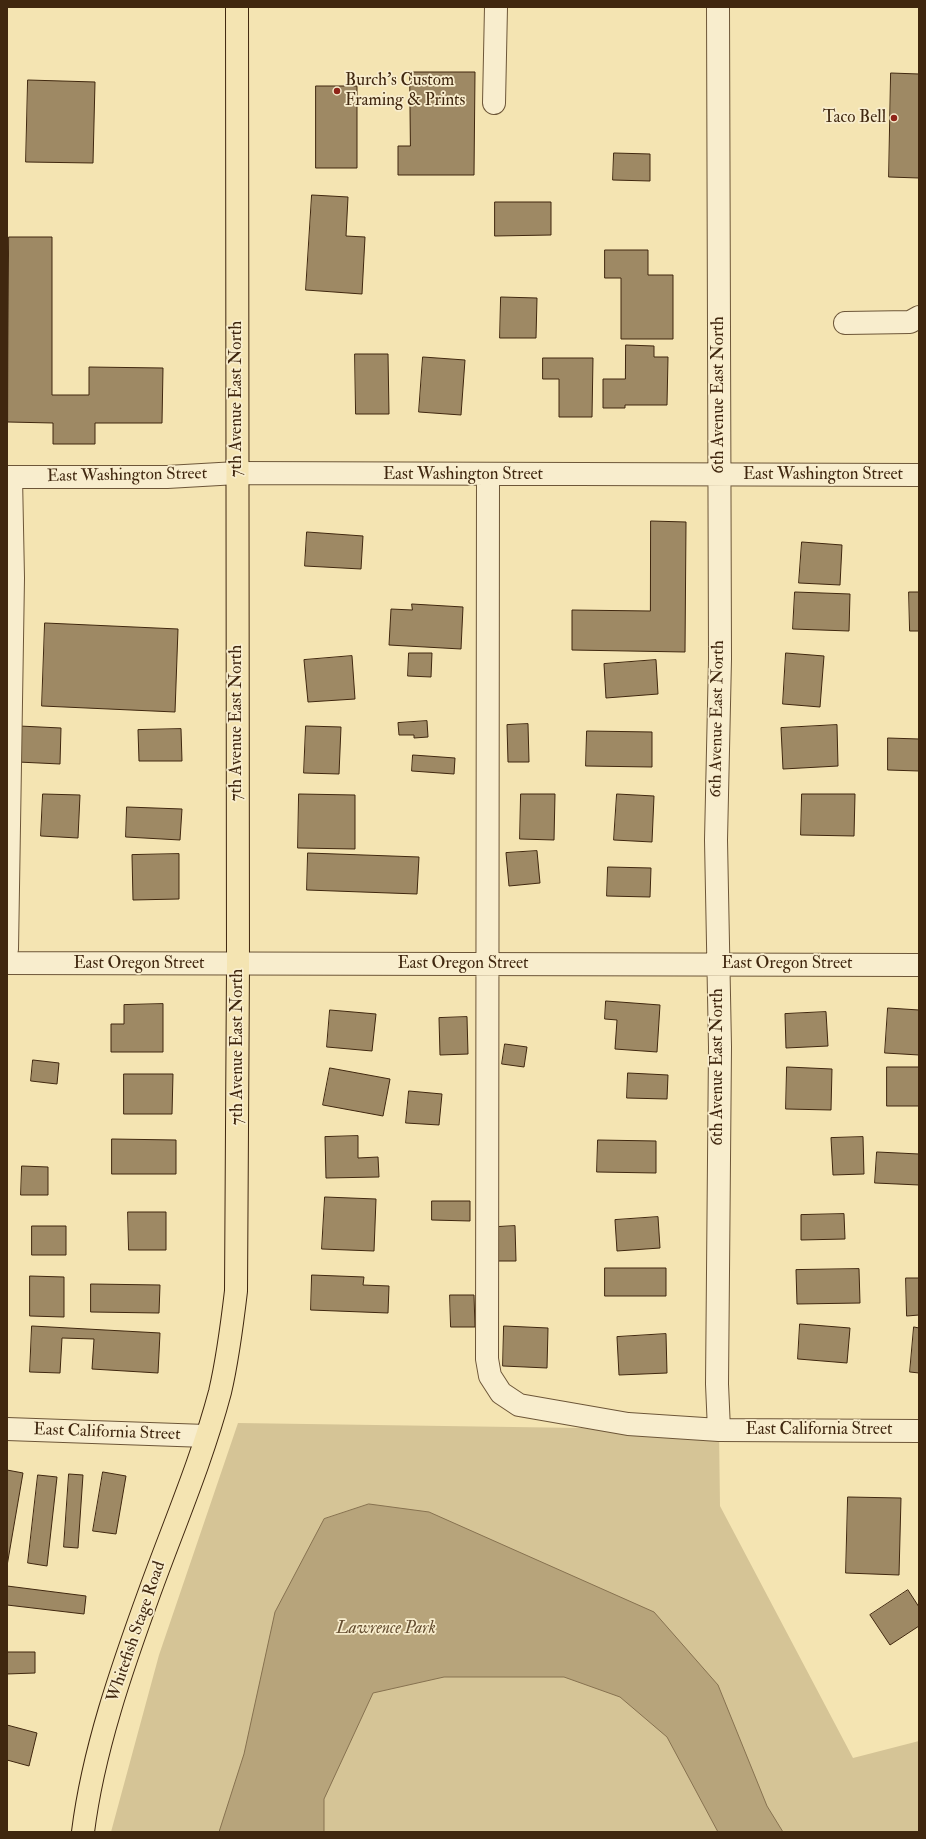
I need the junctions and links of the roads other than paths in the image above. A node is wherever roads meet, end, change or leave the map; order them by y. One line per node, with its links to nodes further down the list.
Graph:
1 (237, 7): 7 (main road, 7th Avenue East North)
2 (496, 7): 4 (street)
3 (718, 7): 9 (street, 6th Avenue East North)
4 (494, 103)
5 (919, 317): 6 (street)
6 (845, 323)
7 (237, 473): 8 (street, East Washington Street); 11 (street, East Washington Street); 14 (main road, 7th Avenue East North)
8 (488, 475): 9 (street, East Washington Street); 15 (street, East California Street)
9 (720, 475): 10 (street, East Washington Street); 16 (street, 6th Avenue East North)
10 (919, 475)
11 (9, 477): 12 (street)
12 (7, 949)
13 (7, 963): 14 (street, East Oregon Street)
14 (238, 964): 15 (street, East Oregon Street); 21 (main road, 7th Avenue East North)
15 (488, 964): 16 (street, East Oregon Street); 19 (street, East California Street)
16 (717, 964): 17 (street, East Oregon Street); 19 (street, 6th Avenue East North)
17 (919, 964)
18 (7, 1429): 21 (street, East California Street)
19 (719, 1430): 20 (street, East California Street)
20 (919, 1431)
21 (206, 1436): 22 (main road, Whitefish Stage Road)
22 (83, 1832)

